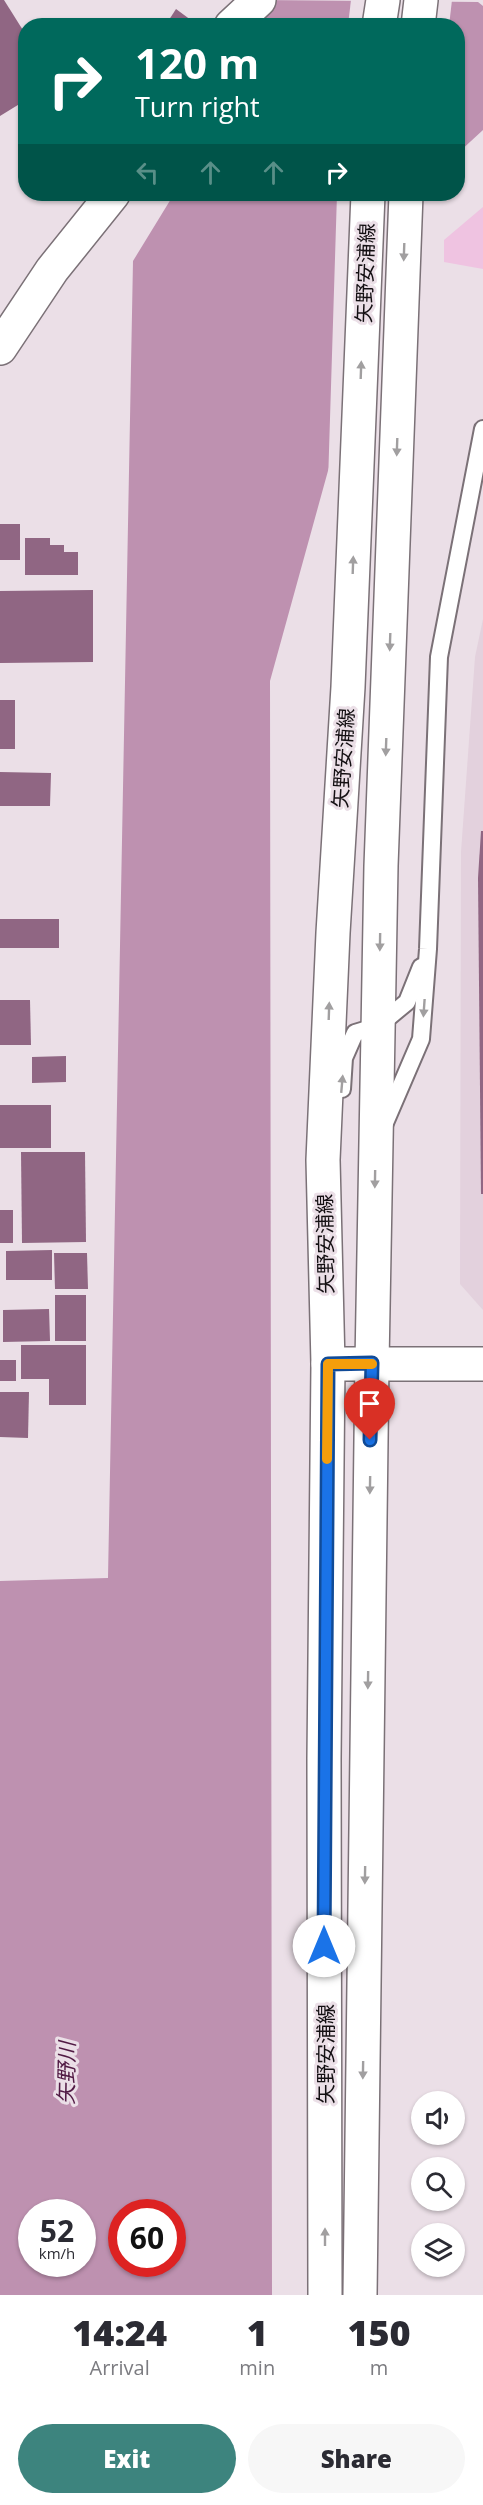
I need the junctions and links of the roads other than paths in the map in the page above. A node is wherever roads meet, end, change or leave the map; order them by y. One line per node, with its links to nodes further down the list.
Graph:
1 (383, 0): 3 (main road)
2 (421, 0): 4 (main road)
3 (381, 18)
4 (419, 18)
5 (107, 201): 8 (main road)
6 (368, 201): 14 (main road, 矢野安浦線, one-way to 6)
7 (406, 201): 12 (main road, 矢野安浦線, one-way to 12)
8 (0, 348)
9 (483, 429): 10 (lane)
10 (480, 466): 11 (lane)
11 (428, 950): 12 (lane); 13 (lane, one-way to 13)
12 (378, 1026): 13 (main road, 矢野安浦線); 14 (lane, one-way to 12)
13 (376, 1146): 15 (main road, 矢野安浦線, one-way to 15)
14 (323, 1160): 16 (main road, 矢野安浦線)
15 (372, 1363): 16 (main road); 17 (main road); 19 (main road, 矢野安浦線, one-way to 19)
16 (328, 1364): 18 (main road, 矢野安浦線, one-way to 16)
17 (483, 1364)
18 (325, 2295)
19 (360, 2295)

